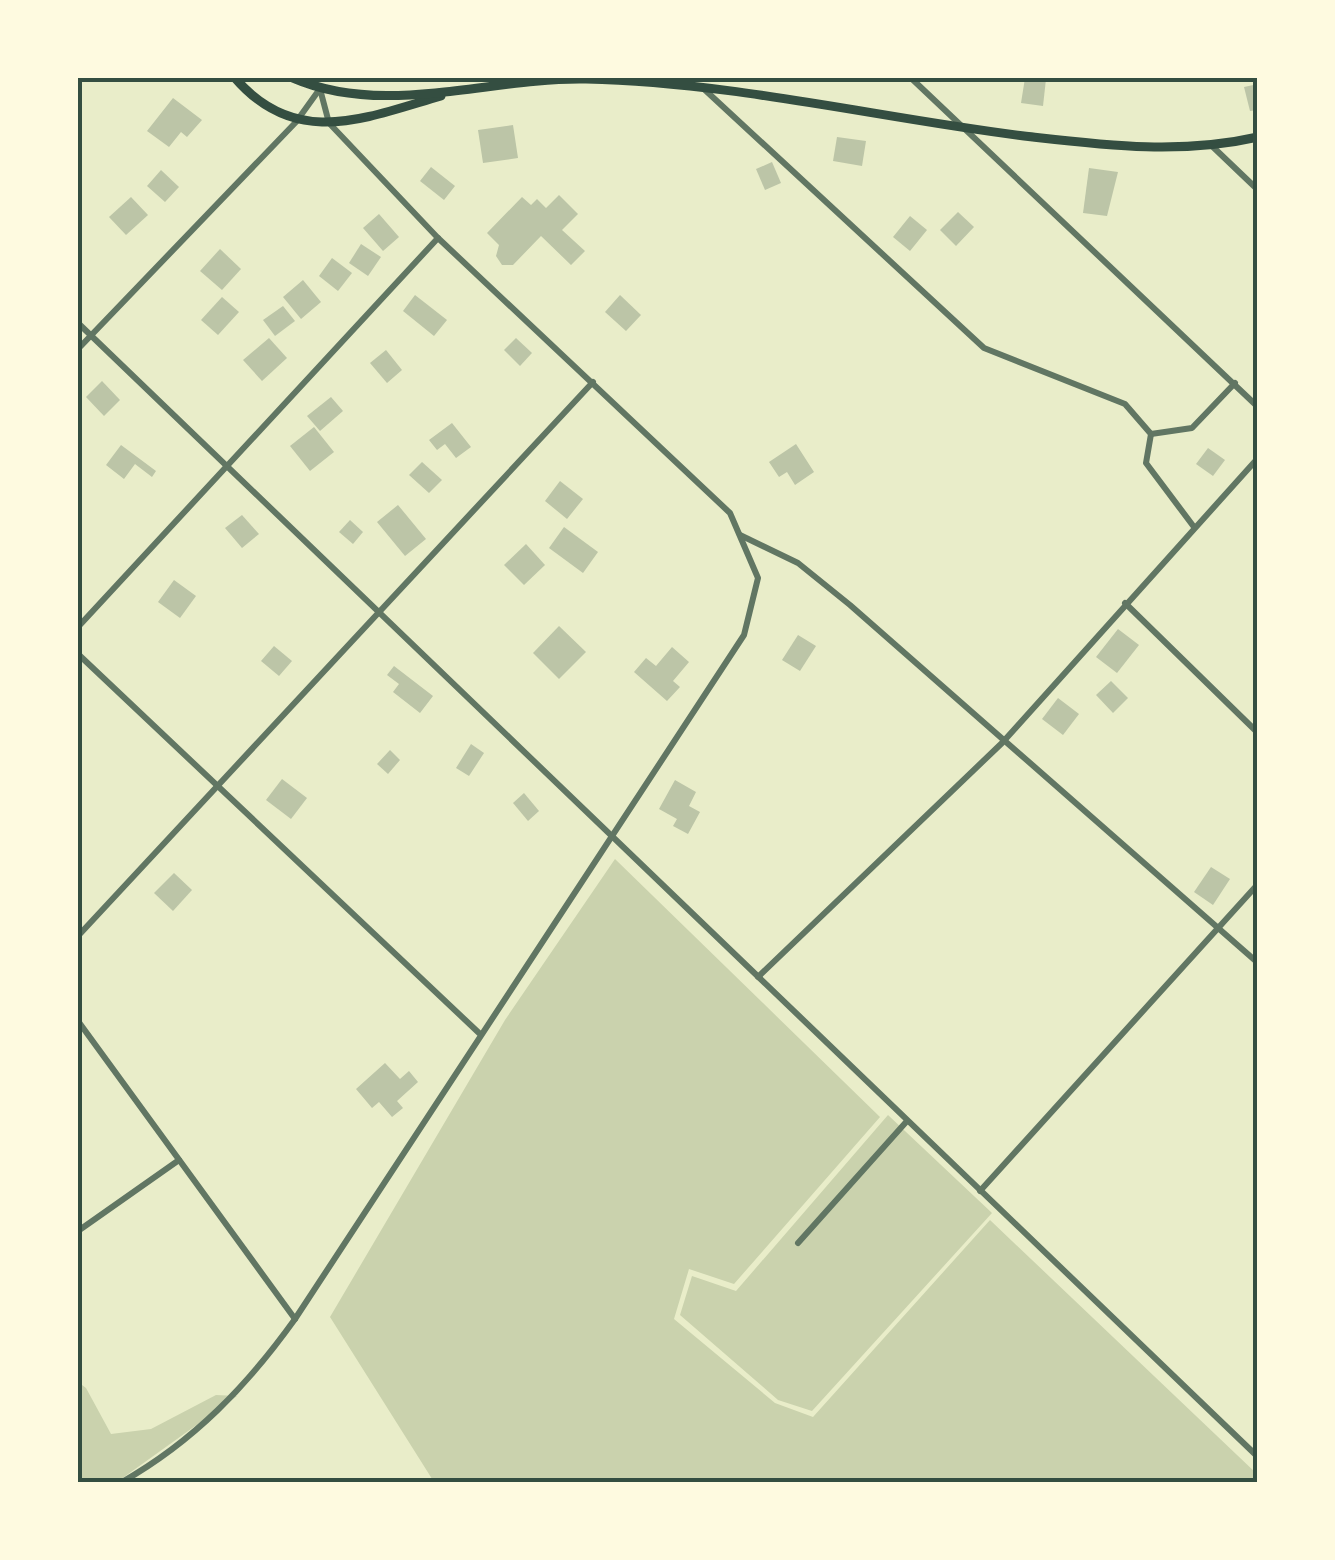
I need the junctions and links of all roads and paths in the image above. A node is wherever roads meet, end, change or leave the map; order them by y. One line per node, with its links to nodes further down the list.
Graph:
1 (236, 78): 7 (main road)
2 (293, 78): 4 (main road)
3 (911, 78): 9 (street)
4 (320, 90): 6 (main road); 7 (street); 8 (street)
5 (705, 90): 6 (main road); 9 (main road); 20 (street)
6 (458, 91): 8 (main road)
7 (296, 122): 8 (main road); 15 (street)
8 (328, 123): 13 (street)
9 (966, 129): 11 (main road); 18 (street)
10 (1258, 137): 11 (main road)
11 (1213, 148): 12 (street)
12 (1258, 190)
13 (438, 238): 17 (street); 22 (street)
14 (78, 322): 15 (street)
15 (90, 334): 16 (street); 22 (street)
16 (78, 348)
17 (593, 382): 24 (street); 26 (street)
18 (1235, 383): 19 (street); 20 (street)
19 (1258, 407)
20 (1151, 434): 23 (street)
21 (1258, 458): 23 (street)
22 (224, 467): 26 (street); 27 (street)
23 (1194, 527): 25 (street)
24 (740, 535): 30 (street); 32 (street)
25 (1125, 603): 29 (street); 30 (street)
26 (378, 615): 31 (street); 32 (street)
27 (78, 627)
28 (78, 654): 31 (street)
29 (1258, 734)
30 (1002, 743): 34 (street); 37 (street)
31 (217, 782): 35 (street); 39 (street)
32 (613, 838): 37 (street); 39 (street)
33 (1258, 884): 34 (street)
34 (1217, 928): 36 (street); 42 (street)
35 (78, 936)
36 (1258, 963)
37 (758, 978): 40 (street)
38 (78, 1021): 41 (street)
39 (478, 1033): 45 (street)
40 (907, 1120): 42 (street); 44 (street)
41 (179, 1160): 43 (street); 45 (street)
42 (980, 1192): 46 (street)
43 (78, 1231)
44 (798, 1243)
45 (294, 1319): 47 (street)
46 (1258, 1457)
47 (122, 1482)

